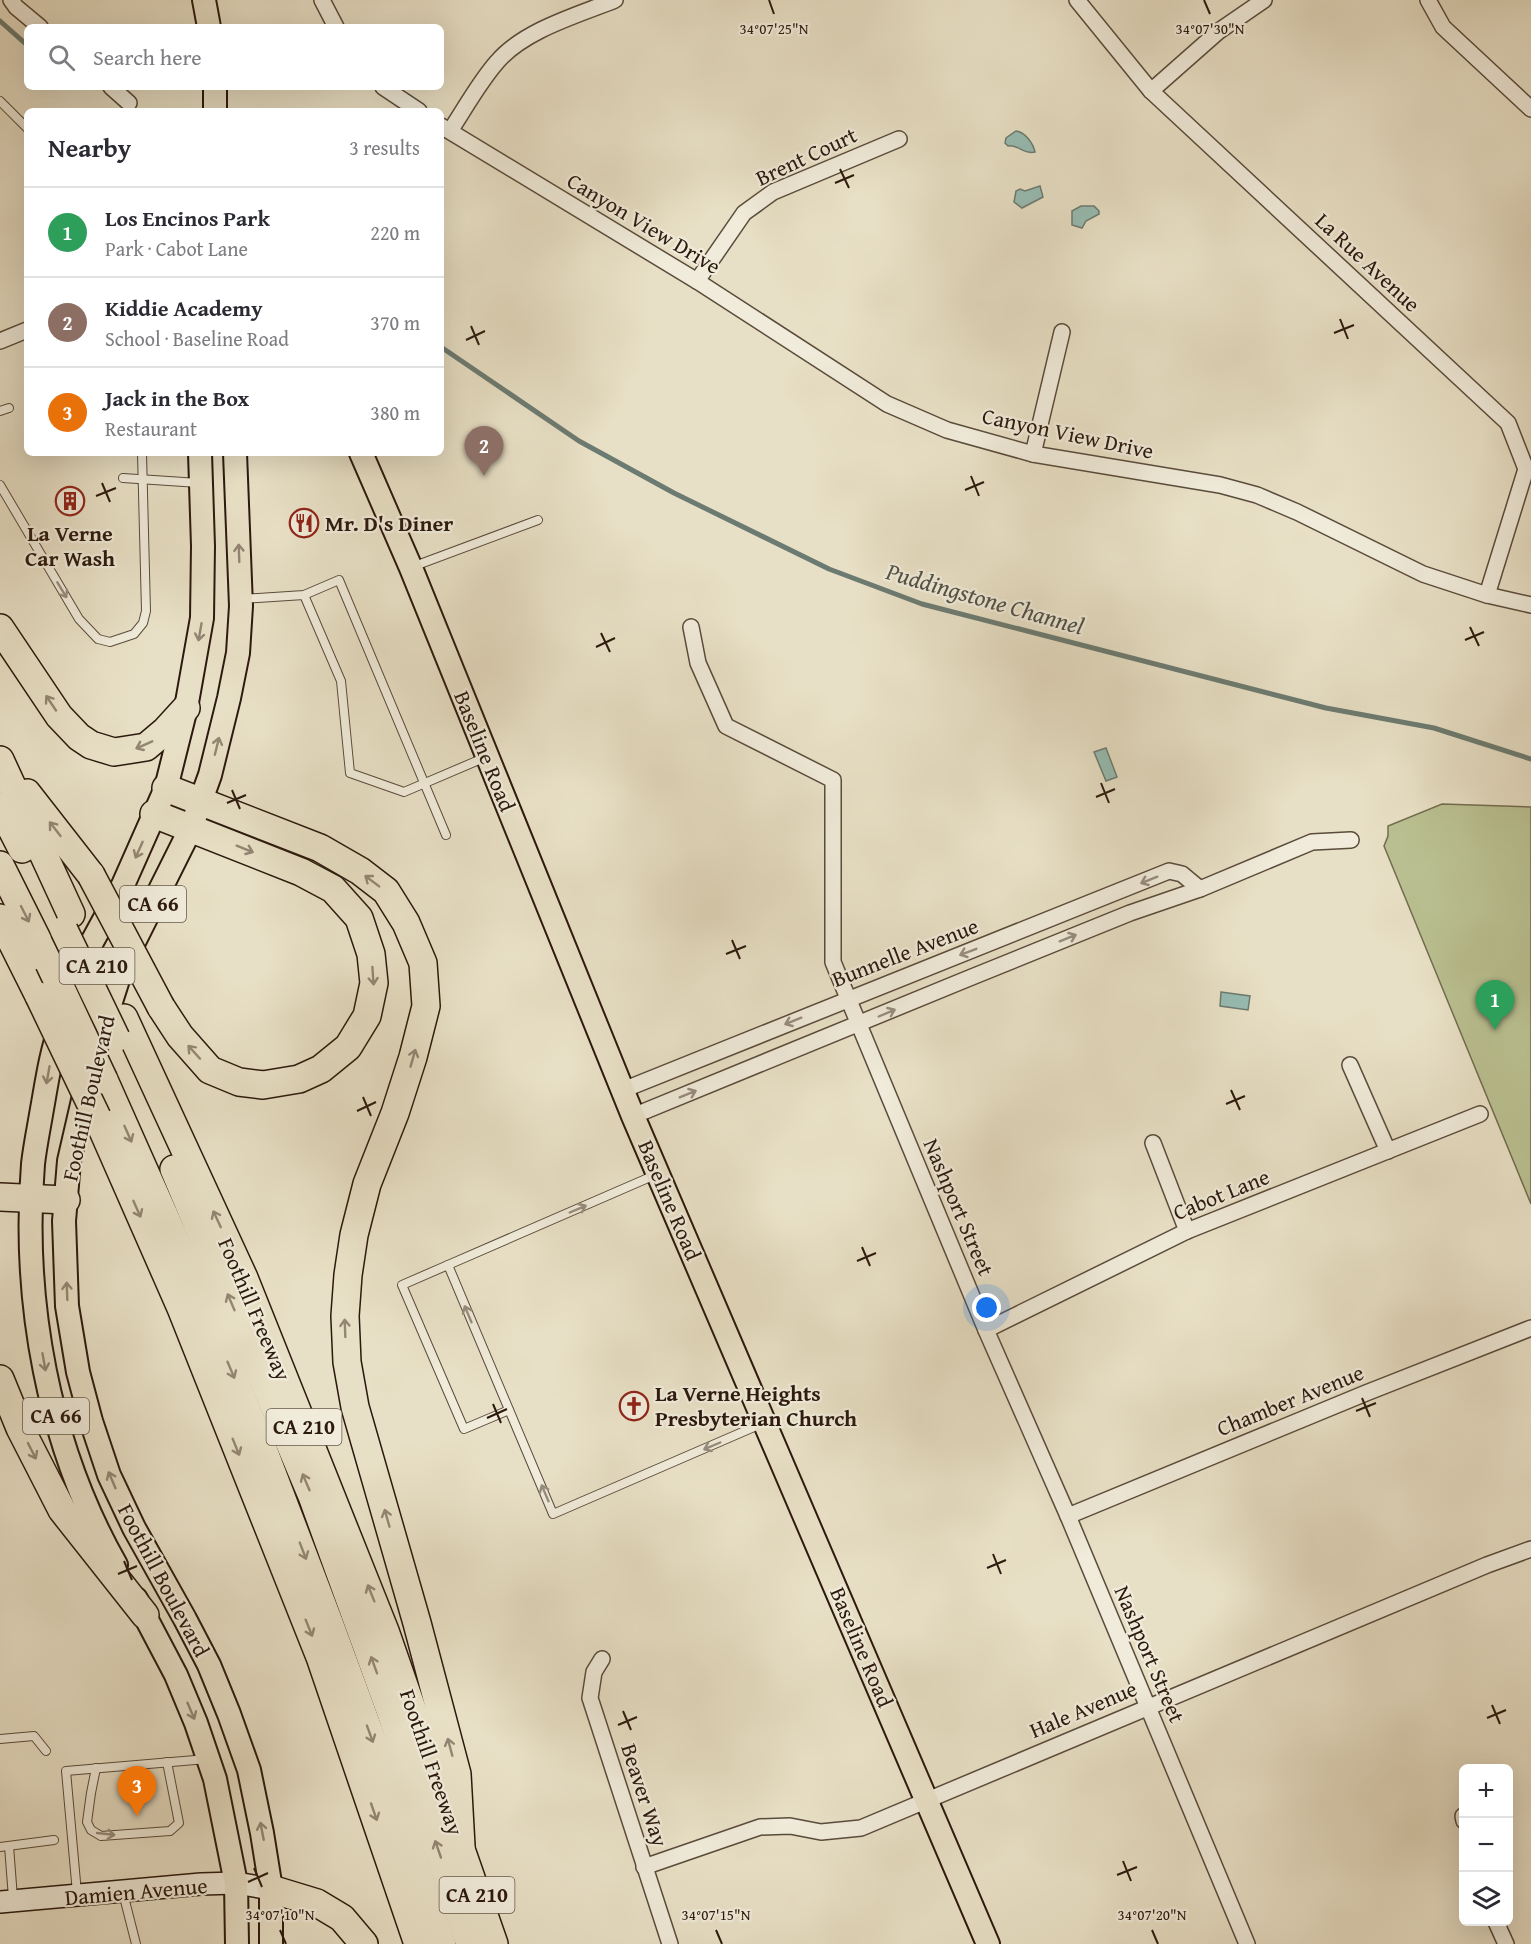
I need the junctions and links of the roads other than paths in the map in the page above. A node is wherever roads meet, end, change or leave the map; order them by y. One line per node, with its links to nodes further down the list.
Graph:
1 (11, 0): 9 (street)
2 (204, 0): 10 (main road)
3 (219, 0): 11 (main road)
4 (322, 0): 12 (street)
5 (615, 0): 23 (street)
6 (1077, 0): 16 (street, La Rue Avenue)
7 (1264, 0): 16 (street)
8 (1428, 0): 21 (street)
9 (36, 24)
10 (208, 24)
11 (216, 24)
12 (334, 24)
13 (114, 90): 18 (street)
14 (215, 90): 19 (main road)
15 (388, 90): 20 (street)
16 (1151, 91): 43 (street, La Rue Avenue)
17 (0, 101): 22 (lane)
18 (129, 103)
19 (215, 108)
20 (414, 108)
21 (1531, 109)
22 (24, 125)
23 (445, 128): 25 (street, Canyon View Drive)
24 (899, 139): 25 (street, Brent Court)
25 (697, 281): 31 (street, Canyon View Drive)
26 (24, 331): 28 (street)
27 (1062, 332): 31 (street)
28 (0, 341)
29 (9, 408): 30 (lane)
30 (0, 411)
31 (1033, 454): 43 (street, Canyon View Drive)
32 (142, 456): 37 (lane)
33 (200, 456): 38 (main road, Foothill Boulevard)
34 (235, 456): 44 (main road, Foothill Boulevard, one-way to 34)
35 (362, 456): 41 (main road, Baseline Road)
36 (123, 478): 37 (lane)
37 (144, 479): 38 (lane); 39 (lane, one-way to 37)
38 (201, 483): 48 (main road, Foothill Boulevard, one-way to 48)
39 (0, 485)
40 (538, 520): 41 (lane)
41 (411, 568): 49 (main road, Baseline Road)
42 (304, 595): 44 (lane); 51 (lane); 51 (lane)
43 (1487, 595): 45 (street, Canyon View Drive)
44 (241, 599): 53 (main road, Foothill Boulevard, one-way to 44)
45 (1531, 605)
46 (691, 627): 63 (street, Nashport Street)
47 (0, 628): 48 (highway, one-way to 47)
48 (186, 708): 52 (main road, Foothill Boulevard)
49 (488, 757): 51 (lane); 67 (main road, Baseline Road)
50 (0, 759): 56 (highway, one-way to 50, bridge); 62 (highway, Foothill Freeway / CA 210)
51 (425, 784): 57 (lane)
52 (166, 788): 53 (highway); 55 (main road, Foothill Boulevard / CA 66)
53 (200, 802): 56 (main road, Foothill Boulevard); 96 (highway, one-way to 53)
54 (0, 806): 62 (highway)
55 (154, 814): 56 (highway); 74 (main road, Foothill Boulevard / CA 66, one-way to 74)
56 (191, 828): 75 (main road, Foothill Boulevard / CA 66)
57 (446, 835)
58 (1350, 840): 60 (street)
59 (0, 865): 110 (highway, one-way to 110, bridge)
60 (1200, 889): 63 (street, Bunnelle Avenue, one-way to 63); 64 (street, one-way to 60)
61 (0, 918): 109 (highway, CA 210, one-way to 109, bridge)
62 (68, 922): 65 (highway, Foothill Freeway / CA 210)
63 (848, 999): 64 (street, Nashport Street); 67 (street, Bunnelle Avenue, one-way to 67)
64 (858, 1025): 69 (street, one-way to 64); 79 (street, Nashport Street)
65 (120, 1028): 96 (highway, Foothill Freeway / CA 210, one-way to 65); 111 (highway, one-way to 65)
66 (1350, 1065): 71 (street)
67 (623, 1090): 69 (main road, Baseline Road)
68 (1480, 1114): 71 (street, Cabot Lane)
69 (633, 1116): 72 (main road, Baseline Road)
70 (1154, 1143): 76 (street)
71 (1388, 1151): 76 (street, Cabot Lane)
72 (659, 1174): 77 (lane, one-way to 72); 82 (main road, Baseline Road)
73 (0, 1197): 74 (highway)
74 (32, 1199): 75 (highway); 85 (main road, Foothill Boulevard / CA 66, one-way to 85)
75 (66, 1200): 100 (main road, Foothill Boulevard / CA 66, one-way to 75)
76 (1187, 1232): 79 (street, Cabot Lane)
77 (448, 1265): 81 (lane, one-way to 77); 81 (lane)
78 (1531, 1328): 83 (street, Chamber Avenue)
79 (986, 1330): 83 (street, Nashport Street)
80 (0, 1379): 85 (highway, one-way to 85)
81 (509, 1410): 82 (lane, one-way to 81)
82 (765, 1422): 93 (main road, Baseline Road)
83 (1068, 1516): 87 (street, Nashport Street)
84 (1531, 1549): 87 (street, Hale Avenue)
85 (145, 1615): 90 (main road, Foothill Boulevard / CA 66, one-way to 90)
86 (602, 1659): 98 (street, Beaver Way)
87 (1148, 1706): 93 (street, Hale Avenue); 115 (street, Nashport Street)
88 (0, 1739): 89 (lane)
89 (46, 1751)
90 (208, 1758): 91 (lane); 99 (main road, Foothill Boulevard / CA 66)
91 (167, 1762): 92 (lane); 92 (lane, one-way to 91)
92 (96, 1768): 102 (lane)
93 (927, 1800): 98 (street, Hale Avenue); 114 (main road, Baseline Road)
94 (54, 1840): 95 (lane)
95 (9, 1846): 97 (lane); 103 (lane)
96 (461, 1846): 112 (highway, Foothill Freeway / CA 210)
97 (0, 1847)
98 (645, 1867): 113 (street, Beaver Way)
99 (236, 1883): 100 (main road, Damien Avenue); 101 (main road, Damien Avenue); 106 (main road, Foothill Boulevard / CA 66)
100 (271, 1889): 107 (main road, Foothill Boulevard / CA 66); 108 (highway)
101 (123, 1891): 102 (main road, Damien Avenue); 105 (lane)
102 (77, 1895): 103 (main road, Damien Avenue)
103 (7, 1902)
104 (1498, 1926): 116 (street)
105 (136, 1944)
106 (237, 1944)
107 (271, 1944)
108 (364, 1944)
109 (418, 1944)
110 (442, 1944)
111 (470, 1944)
112 (494, 1944)
113 (670, 1944)
114 (988, 1944)
115 (1247, 1944)
116 (1506, 1944)

